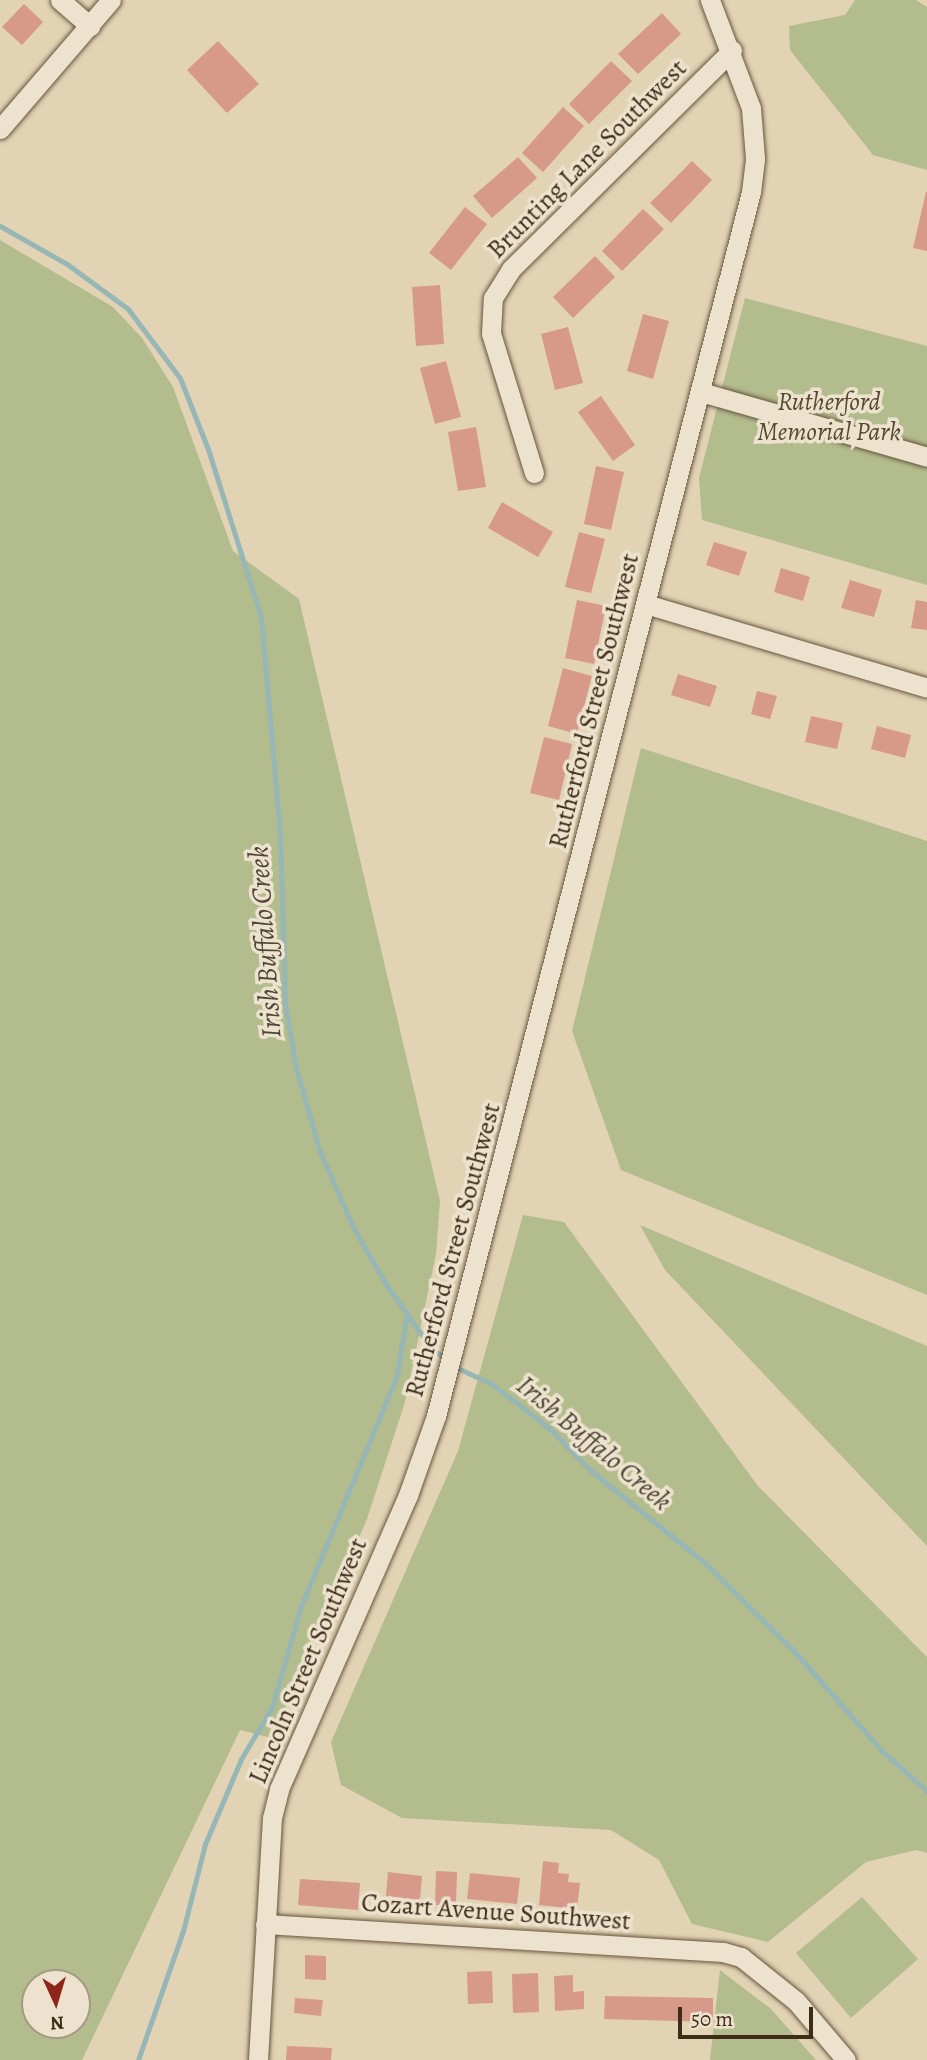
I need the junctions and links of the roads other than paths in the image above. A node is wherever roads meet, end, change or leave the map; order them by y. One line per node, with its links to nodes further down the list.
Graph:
1 (60, 0): 4 (street)
2 (111, 0): 4 (street)
3 (710, 0): 5 (street, Rutherford Street Southwest)
4 (90, 26): 6 (street)
5 (732, 50): 7 (street, Rutherford Street Southwest); 9 (street, Brunting Lane Southwest)
6 (0, 129)
7 (701, 392): 8 (street); 10 (street, Rutherford Street Southwest)
8 (927, 457)
9 (534, 473)
10 (646, 604): 11 (street); 12 (street, Rutherford Street Southwest)
11 (927, 688)
12 (436, 1416): 13 (street, Lincoln Street Southwest)
13 (265, 1924): 14 (street, Lincoln Street Southwest); 15 (street, Cozart Avenue Southwest)
14 (258, 2060)
15 (846, 2060)

